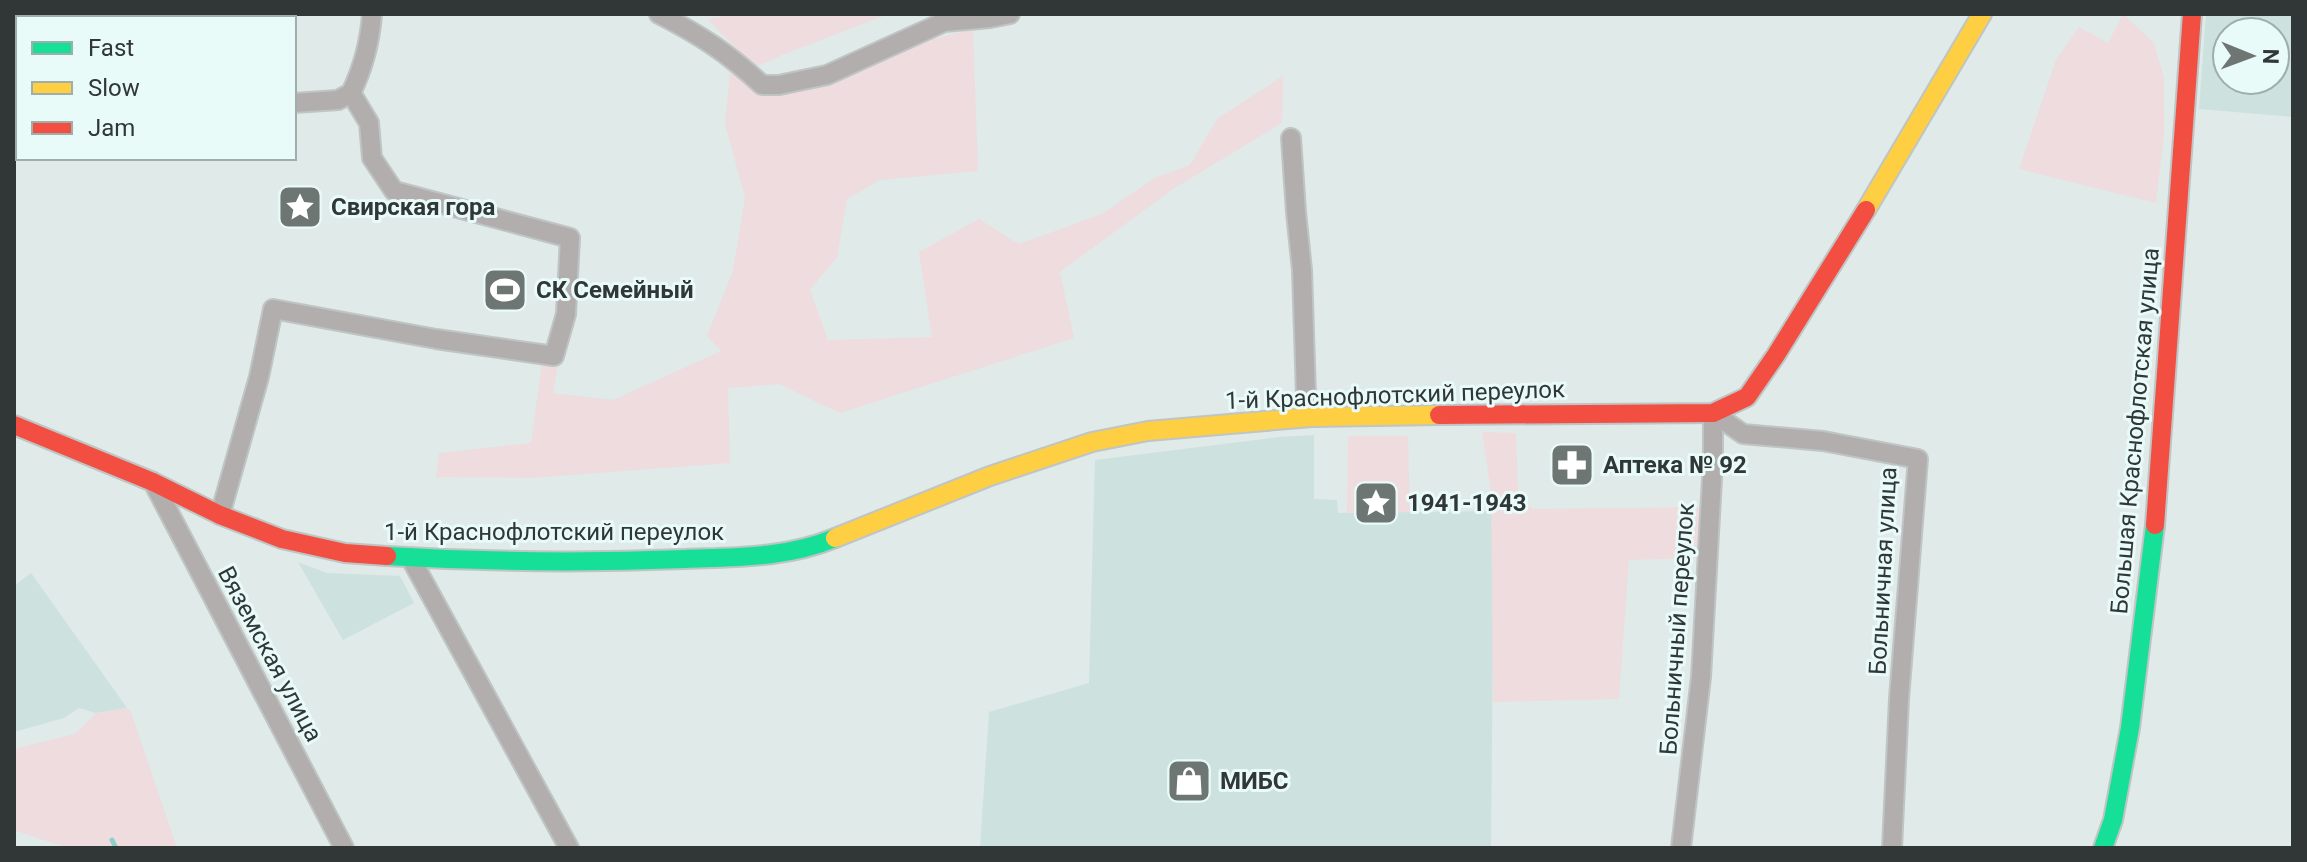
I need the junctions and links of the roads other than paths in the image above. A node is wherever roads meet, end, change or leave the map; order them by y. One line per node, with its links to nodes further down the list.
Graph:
1 (372, 14): 6 (street)
2 (659, 14): 3 (street)
3 (1010, 14)
4 (1982, 14): 9 (street, 1-й Краснофлотский переулок)
5 (2189, 15): 19 (street, Большая Краснофлотская улица)
6 (351, 93): 7 (street); 13 (street)
7 (296, 103)
8 (1291, 138): 10 (street)
9 (1713, 413): 10 (street, 1-й Краснофлотский переулок); 17 (street, Больничный переулок); 18 (street, Больничная улица)
10 (1311, 417): 14 (street, 1-й Краснофлотский переулок)
11 (14, 425): 12 (street, 1-й Краснофлотский переулок)
12 (153, 482): 13 (street, 1-й Краснофлотский переулок); 15 (street, Вяземская улица)
13 (220, 515): 14 (street, 1-й Краснофлотский переулок)
14 (410, 557): 16 (street)
15 (344, 848)
16 (569, 848)
17 (1681, 848)
18 (1892, 848)
19 (2103, 848)

